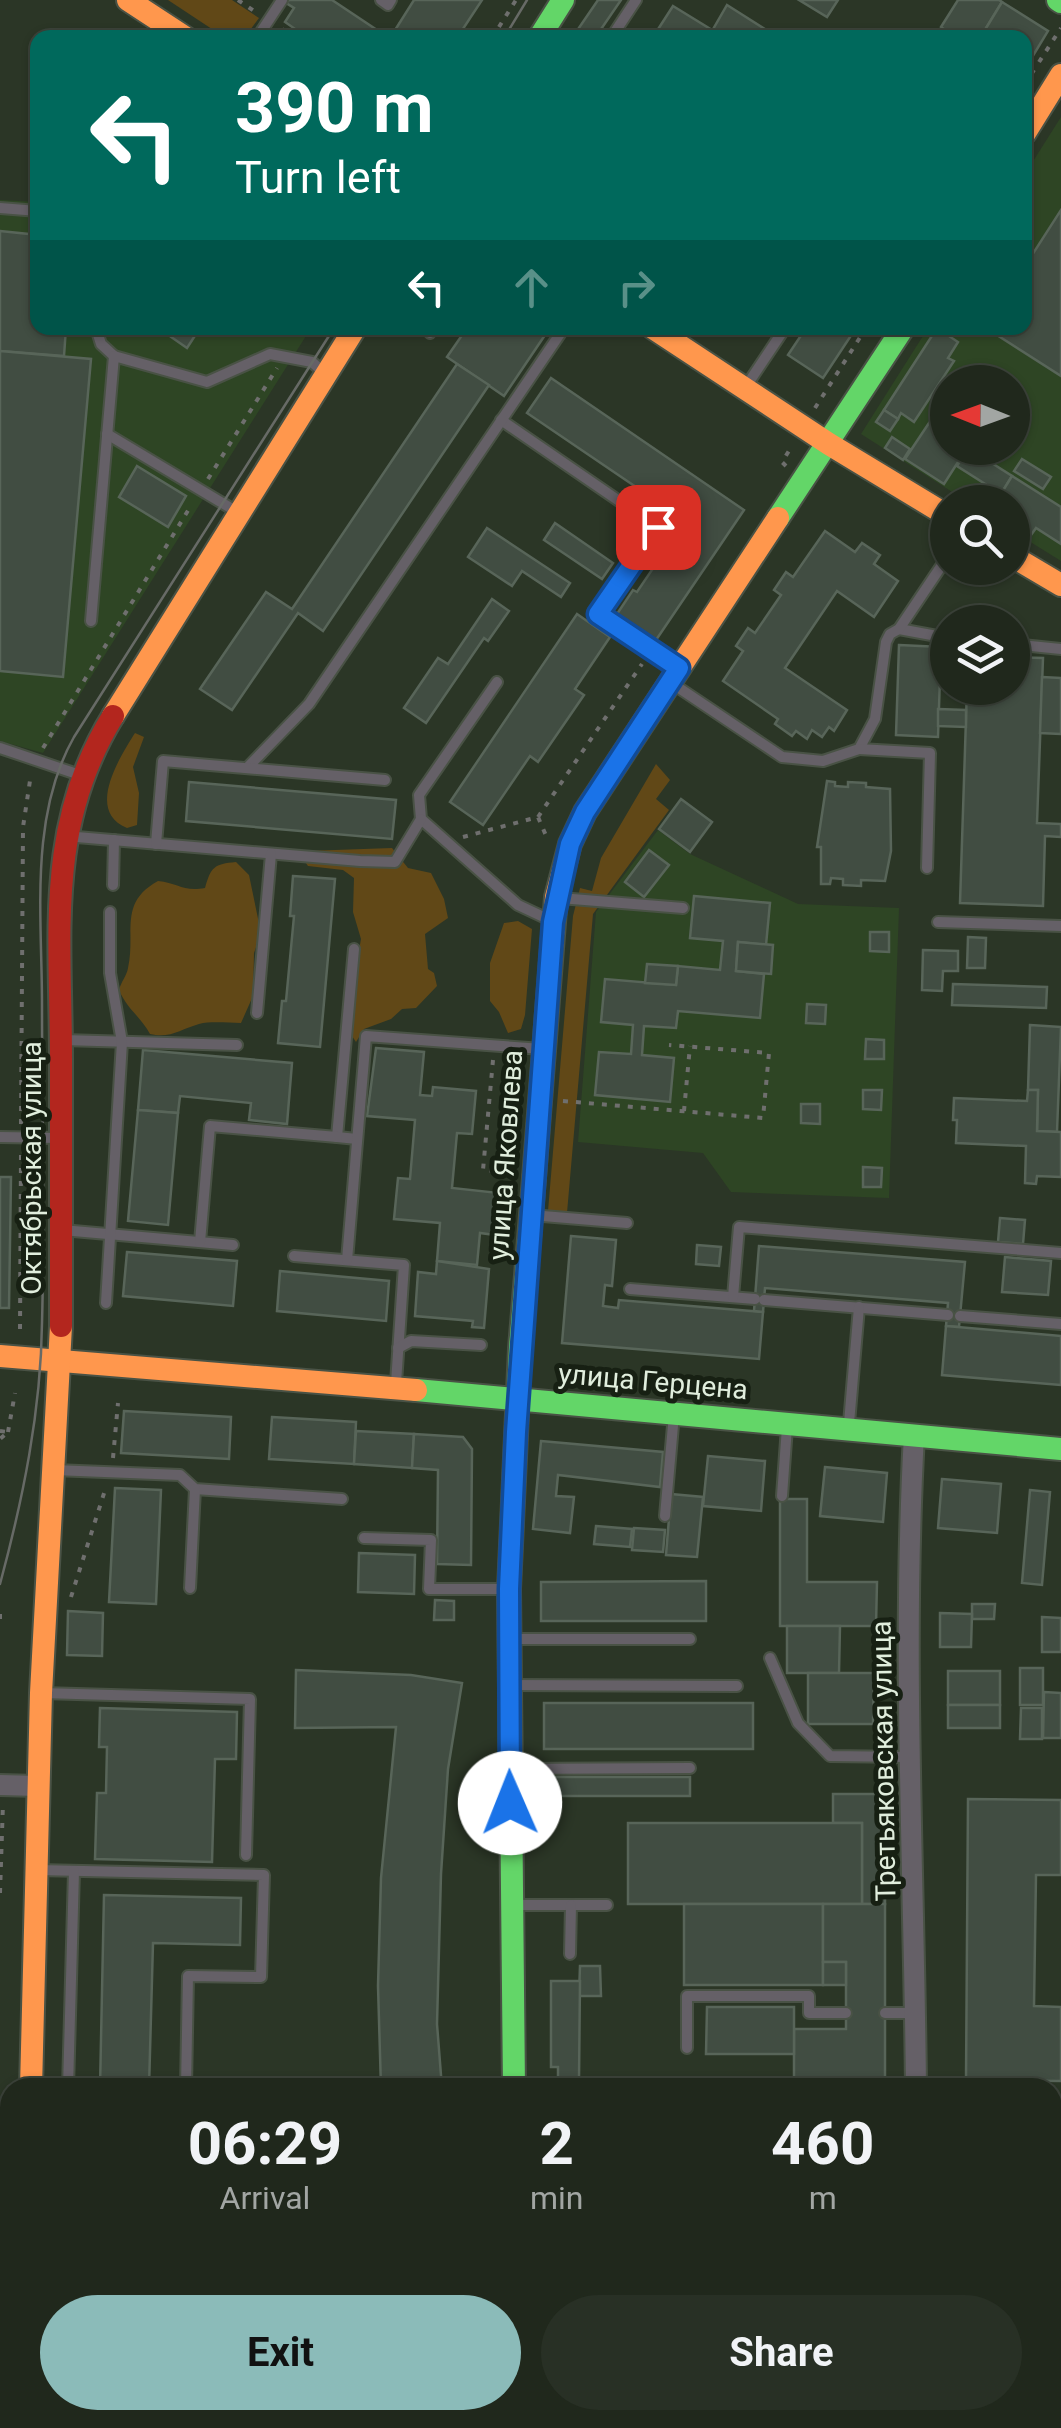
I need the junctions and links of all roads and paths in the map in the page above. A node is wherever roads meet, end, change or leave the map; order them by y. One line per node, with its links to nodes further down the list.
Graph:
1 (282, 0): 10 (lane)
2 (381, 0): 3 (lane)
3 (391, 0)
4 (516, 0): 11 (path)
5 (563, 0): 12 (street)
6 (636, 0): 13 (lane)
7 (135, 2): 9 (street)
8 (1061, 28): 14 (path)
9 (175, 30)
10 (263, 30)
11 (497, 30)
12 (544, 30)
13 (616, 30)
14 (1032, 73)
15 (1061, 75): 16 (street)
16 (1032, 122)
17 (0, 208): 18 (lane)
18 (30, 210)
19 (98, 335): 26 (lane)
20 (351, 335): 27 (street, Октябрьская улица)
21 (559, 335): 30 (lane)
22 (664, 335): 29 (street)
23 (781, 335): 29 (lane)
24 (861, 335): 28 (path)
25 (899, 335): 32 (street, улица Яковлева)
26 (114, 356): 27 (lane); 31 (lane)
27 (326, 374): 34 (street, Октябрьская улица)
28 (829, 385)
29 (745, 389): 32 (street)
30 (501, 420): 43 (lane); 47 (lane)
31 (107, 434): 34 (lane); 38 (lane)
32 (829, 444): 33 (street); 43 (street, улица Яковлева)
33 (930, 505)
34 (240, 513): 48 (street, Октябрьская улица)
35 (1030, 567): 37 (street)
36 (930, 583): 39 (lane)
37 (1061, 586)
38 (91, 621)
39 (899, 629): 40 (lane); 46 (lane)
40 (930, 636)
41 (1030, 646): 42 (lane)
42 (1061, 649)
43 (675, 675): 46 (lane); 59 (street, улица Яковлева)
44 (497, 682): 50 (lane)
45 (0, 748): 48 (lane)
46 (859, 749): 57 (lane)
47 (247, 768): 49 (lane); 54 (lane)
48 (80, 775): 51 (street, Октябрьская улица)
49 (385, 780)
50 (421, 819): 53 (lane); 56 (lane)
51 (64, 836): 52 (lane); 67 (street, Октябрьская улица)
52 (114, 840): 54 (lane); 58 (lane)
53 (446, 841): 55 (path); 62 (lane)
54 (156, 844): 56 (lane)
55 (550, 847)
56 (271, 854): 66 (lane)
57 (926, 868)
58 (113, 885)
59 (556, 898): 60 (lane); 62 (street, улица Яковлева)
60 (683, 908)
61 (110, 912): 68 (lane)
62 (553, 922): 73 (street, улица Яковлева)
63 (938, 922): 64 (lane)
64 (1061, 926)
65 (354, 949): 78 (lane)
66 (257, 1013)
67 (62, 1040): 68 (lane); 77 (street, Октябрьская улица)
68 (122, 1042): 70 (lane); 84 (lane)
69 (670, 1044): 72 (path)
70 (237, 1046)
71 (494, 1046): 73 (lane); 79 (lane); 80 (path)
72 (690, 1046): 75 (path); 75 (path)
73 (543, 1050): 81 (street, улица Яковлева)
74 (562, 1101): 75 (path)
75 (684, 1111)
76 (0, 1138): 77 (lane)
77 (60, 1138): 83 (street, Октябрьская улица)
78 (337, 1138): 79 (lane); 85 (lane)
79 (358, 1139): 89 (lane)
80 (515, 1173)
81 (530, 1215): 82 (lane); 103 (street, улица Яковлева)
82 (628, 1223)
83 (61, 1230): 84 (lane); 100 (street, Октябрьская улица)
84 (110, 1234): 85 (lane); 92 (lane)
85 (200, 1242): 86 (lane)
86 (232, 1244)
87 (1061, 1253): 91 (lane)
88 (294, 1256): 89 (lane)
89 (347, 1260): 98 (lane)
90 (630, 1289): 91 (lane)
91 (734, 1297): 93 (lane)
92 (106, 1303)
93 (858, 1307): 94 (lane); 107 (lane)
94 (948, 1314)
95 (960, 1316): 96 (lane)
96 (1061, 1324)
97 (480, 1345): 98 (lane)
98 (398, 1348): 101 (lane)
99 (0, 1356): 100 (street, улица Герцена)
100 (60, 1360): 101 (street, улица Герцена); 113 (street, Октябрьская улица)
101 (396, 1389): 103 (street, улица Герцена)
102 (15, 1393): 109 (path)
103 (518, 1398): 105 (street, улица Герцена); 121 (street, улица Яковлева)
104 (118, 1403): 114 (path)
105 (674, 1413): 106 (street, улица Герцена); 118 (lane)
106 (788, 1424): 107 (street, улица Герцена); 116 (lane)
107 (848, 1429): 110 (street, улица Герцена)
108 (0, 1431): 109 (path)
109 (8, 1432): 111 (path)
110 (914, 1434): 112 (street, улица Герцена); 129 (street, Третьяковская улица)
111 (0, 1439)
112 (1061, 1449)
113 (53, 1470): 114 (lane); 128 (street, Октябрьская улица)
114 (112, 1472): 115 (lane); 122 (path)
115 (195, 1490): 117 (lane); 120 (lane)
116 (782, 1496)
117 (342, 1499)
118 (665, 1516)
119 (364, 1538): 121 (lane)
120 (190, 1588)
121 (509, 1589): 123 (street, улица Яковлева)
122 (70, 1598)
123 (508, 1639): 124 (lane); 126 (street, улица Яковлева)
124 (690, 1639)
125 (770, 1658): 129 (lane)
126 (509, 1686): 127 (lane); 131 (street, улица Яковлева)
127 (737, 1686)
128 (41, 1693): 133 (street, Октябрьская улица); 134 (lane)
129 (908, 1757): 144 (street, Третьяковская улица)
130 (690, 1768): 131 (lane)
131 (510, 1769): 138 (street, улица Яковлева)
132 (2, 1785): 133 (street); 137 (path)
133 (38, 1786): 135 (street, Октябрьская улица)
134 (246, 1855)
135 (36, 1870): 136 (lane); 146 (street, Октябрьская улица)
136 (74, 1871): 147 (lane); 148 (lane)
137 (0, 1894)
138 (512, 1905): 139 (lane); 149 (street, улица Яковлева)
139 (571, 1905): 140 (lane); 141 (lane)
140 (607, 1905)
141 (570, 1954)
142 (885, 2012): 144 (lane)
143 (846, 2013): 145 (lane)
144 (915, 2013): 150 (street, Третьяковская улица)
145 (687, 2048)
146 (31, 2078)
147 (68, 2078)
148 (186, 2078)
149 (514, 2078)
150 (916, 2078)

